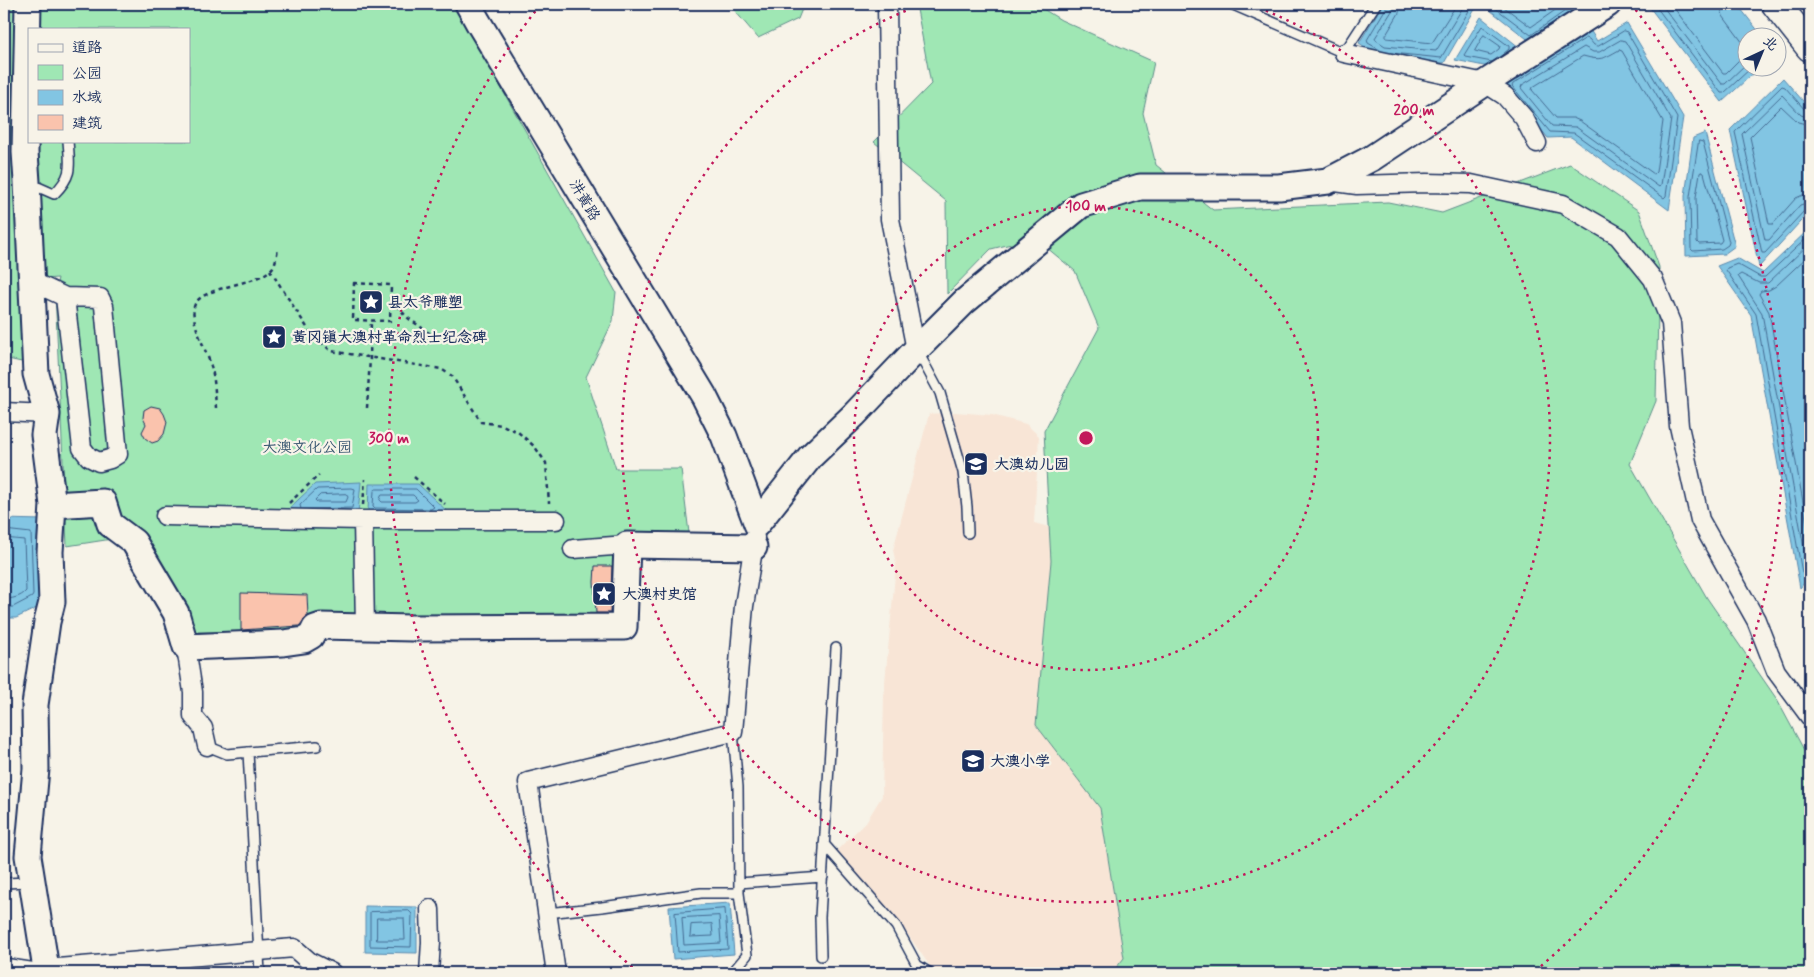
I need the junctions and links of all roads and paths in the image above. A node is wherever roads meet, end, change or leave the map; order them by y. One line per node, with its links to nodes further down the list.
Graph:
1 (28, 4): 14 (street)
2 (468, 4): 39 (street, 汫黄路)
3 (887, 4): 22 (street)
4 (1231, 4): 9 (lane)
5 (1376, 4): 9 (lane)
6 (1608, 4): 10 (street)
7 (1776, 4): 8 (highway)
8 (1810, 47)
9 (1344, 53): 10 (street)
10 (1485, 83): 12 (street); 13 (street)
11 (68, 142): 14 (lane)
12 (1537, 143)
13 (1328, 181): 22 (street); 45 (street)
14 (27, 182): 17 (street)
15 (278, 248): 16 (path)
16 (270, 270): 23 (path); 24 (path)
17 (32, 281): 18 (street); 27 (street)
18 (65, 297): 18 (street)
19 (391, 300): 20 (path); 20 (path); 21 (path)
20 (371, 320): 23 (path)
21 (432, 335)
22 (916, 350): 38 (lane); 39 (street)
23 (370, 358): 25 (path); 37 (path)
24 (216, 408)
25 (367, 408)
26 (4, 412): 27 (street)
27 (47, 414): 32 (street)
28 (319, 475): 34 (path)
29 (414, 477): 36 (path)
30 (365, 479): 31 (path)
31 (364, 497)
32 (52, 504): 43 (street); 51 (street)
33 (165, 516): 34 (street)
34 (271, 518): 35 (street)
35 (363, 520): 36 (street); 42 (street)
36 (463, 520): 37 (street)
37 (553, 520)
38 (968, 533)
39 (755, 536): 40 (street); 46 (street)
40 (627, 545): 41 (street); 42 (street)
41 (572, 549)
42 (365, 627): 43 (street)
43 (186, 647): 47 (street)
44 (836, 648): 50 (lane)
45 (1810, 717)
46 (733, 732): 54 (lane); 57 (street)
47 (207, 746): 49 (lane)
48 (316, 746): 49 (lane)
49 (248, 752): 58 (lane)
50 (824, 844): 52 (lane); 67 (lane)
51 (31, 877): 53 (lane); 61 (street)
52 (823, 877): 54 (lane); 59 (lane)
53 (4, 883)
54 (739, 883): 55 (lane)
55 (739, 893): 57 (lane); 66 (lane)
56 (430, 909): 64 (street)
57 (547, 912): 65 (street)
58 (259, 952): 61 (street); 62 (lane); 63 (street)
59 (821, 956)
60 (4, 963): 61 (lane)
61 (45, 971)
62 (260, 973)
63 (332, 973)
64 (429, 973)
65 (556, 973)
66 (732, 973)
67 (930, 973)

